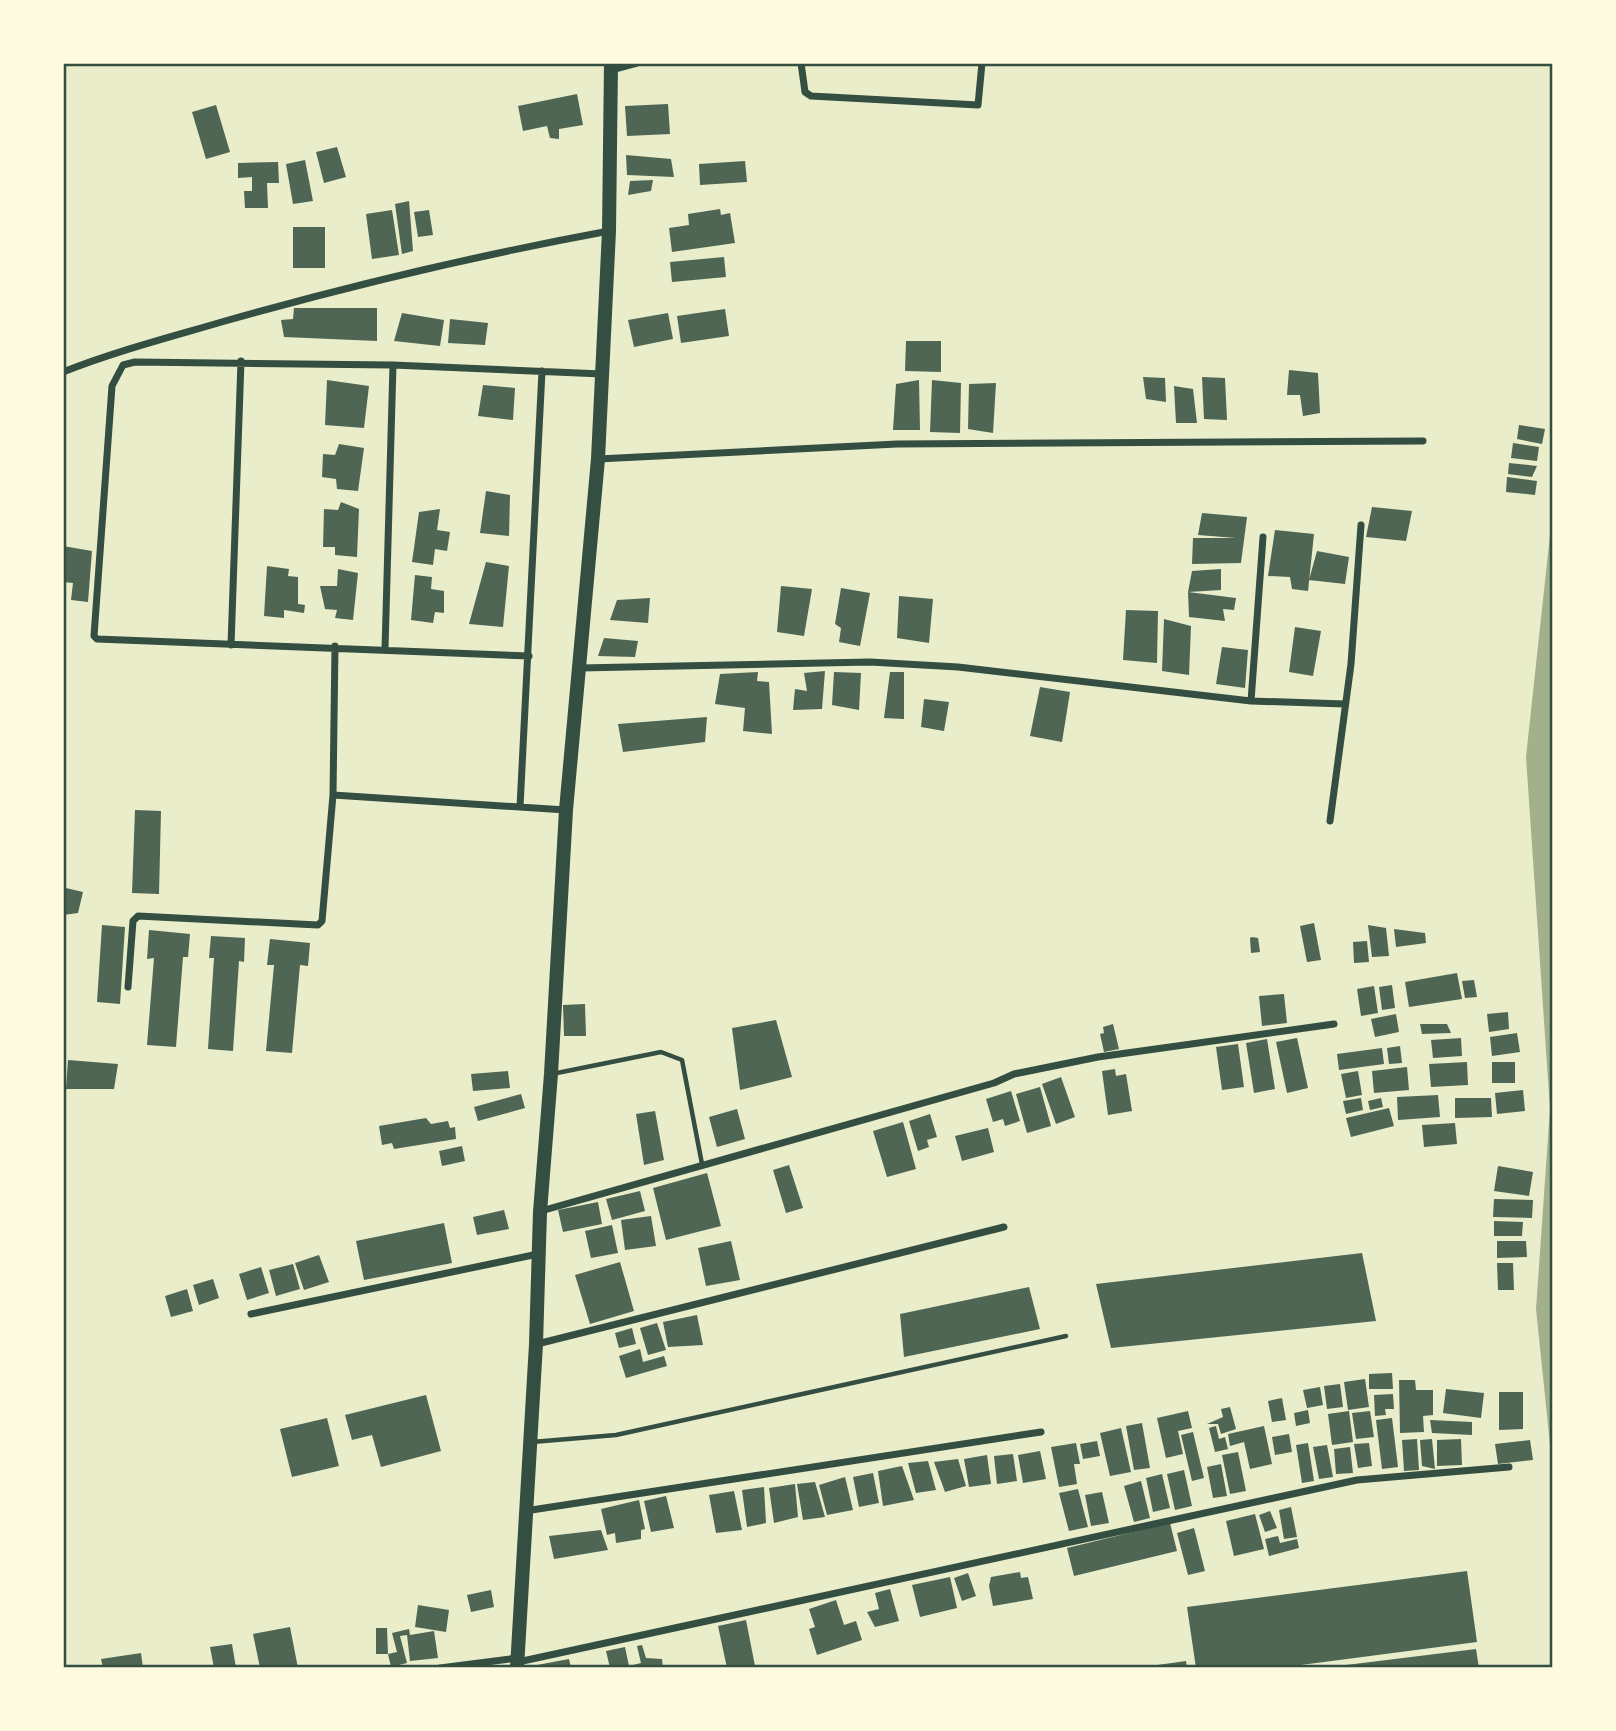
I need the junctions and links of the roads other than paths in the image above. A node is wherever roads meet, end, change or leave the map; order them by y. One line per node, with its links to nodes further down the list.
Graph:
1 (637, 63): 4 (street)
2 (801, 63): 3 (street)
3 (982, 63)
4 (611, 66): 5 (main road)
5 (610, 231): 9 (street); 10 (main road)
6 (242, 361): 7 (street); 15 (street); 15 (street)
7 (393, 365): 8 (street); 17 (street)
8 (542, 371): 10 (street); 18 (street)
9 (63, 372)
10 (603, 374): 12 (main road)
11 (1423, 441): 12 (street)
12 (598, 459): 19 (main road)
13 (1361, 525): 21 (street)
14 (1264, 537): 20 (street)
15 (231, 645): 16 (street)
16 (335, 646): 17 (street); 22 (street)
17 (384, 649): 18 (street)
18 (529, 656): 23 (street)
19 (580, 668): 20 (street); 24 (main road)
20 (1251, 701): 21 (street)
21 (1345, 704): 25 (street)
22 (333, 795): 23 (street); 26 (street)
23 (520, 807): 24 (street)
24 (566, 810): 28 (main road)
25 (1330, 821)
26 (128, 987)
27 (1334, 1024): 29 (street)
28 (551, 1074): 29 (lane); 30 (main road)
29 (702, 1164): 30 (street)
30 (540, 1212): 32 (main road)
31 (1004, 1227): 35 (street)
32 (538, 1254): 33 (street); 35 (main road)
33 (251, 1314)
34 (1066, 1336): 37 (lane)
35 (536, 1345): 37 (main road)
36 (1041, 1432): 39 (street)
37 (528, 1442): 39 (main road)
38 (1509, 1467): 40 (street)
39 (525, 1511): 40 (main road)
40 (517, 1663): 41 (street)
41 (440, 1668)

